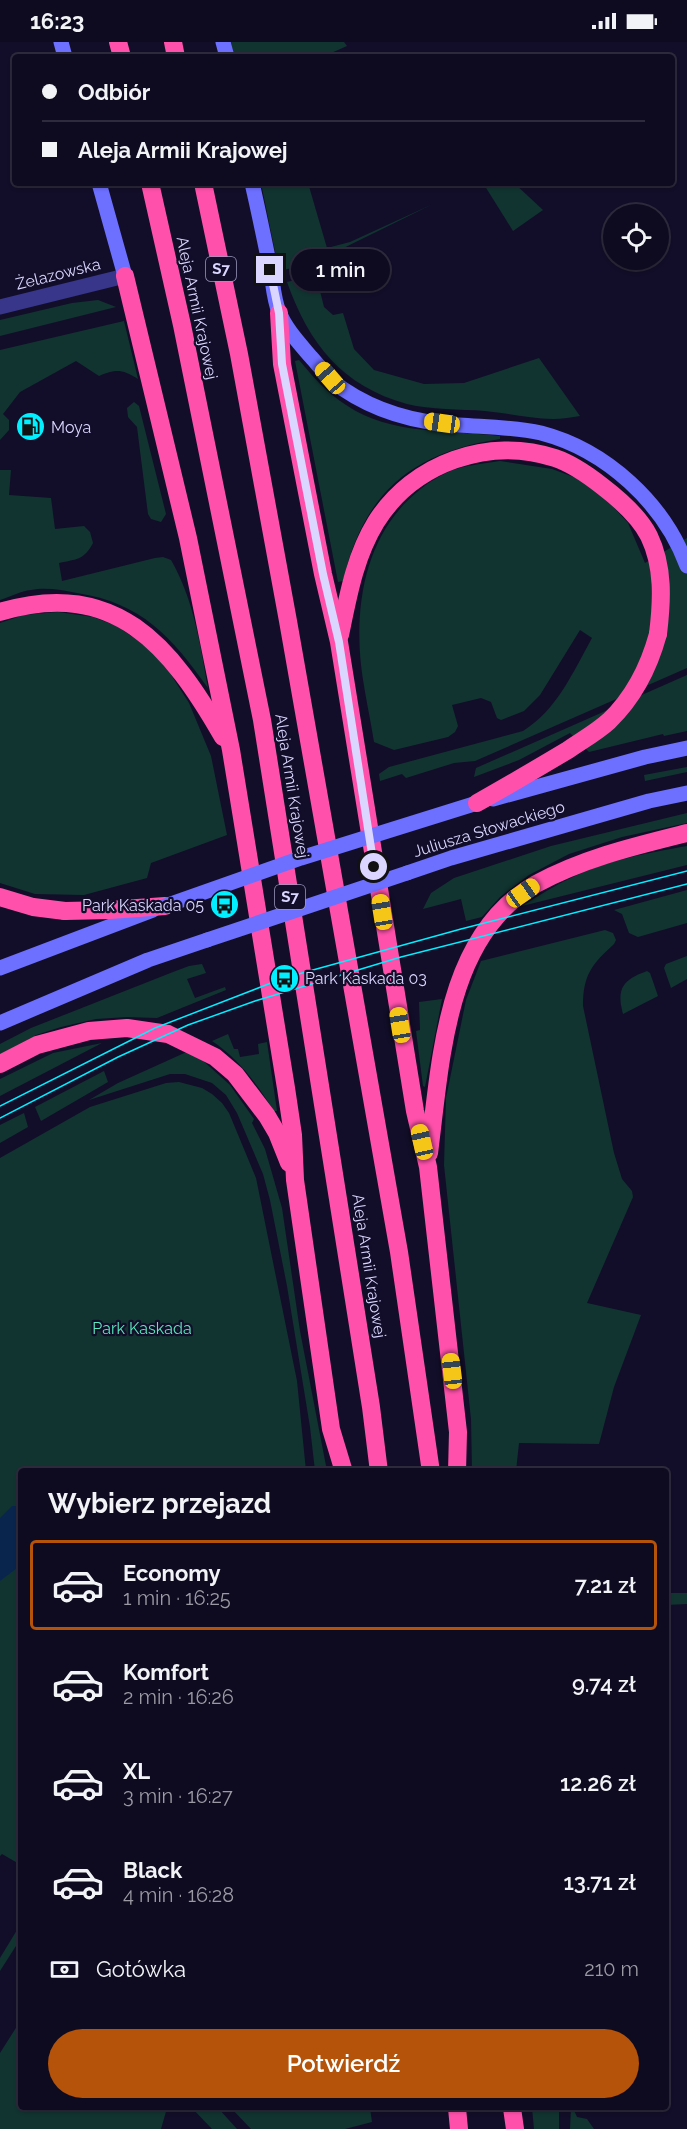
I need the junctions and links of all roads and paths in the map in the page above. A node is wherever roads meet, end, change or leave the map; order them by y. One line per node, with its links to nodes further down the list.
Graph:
1 (100, 186): 5 (main road)
2 (151, 186): 24 (highway, Aleja Armii Krajowej / S7)
3 (204, 186): 25 (highway, Aleja Armii Krajowej / S7)
4 (253, 186): 7 (main road)
5 (125, 276): 6 (street, Żelazowska); 12 (highway)
6 (0, 307)
7 (279, 313): 8 (main road); 10 (highway)
8 (687, 566)
9 (0, 612): 12 (highway)
10 (339, 642): 14 (highway, bridge); 21 (highway)
11 (687, 748): 14 (main road, Juliusza Słowackiego, bridge)
12 (231, 750): 22 (highway)
13 (687, 793): 19 (main road, Juliusza Słowackiego, bridge)
14 (477, 803): 17 (main road, Juliusza Słowackiego, bridge)
15 (687, 833): 21 (highway)
16 (0, 897): 17 (highway, bridge)
17 (165, 906): 18 (main road, Juliusza Słowackiego)
18 (0, 968)
19 (0, 1023)
20 (0, 1064): 22 (highway)
21 (428, 1167): 26 (highway)
22 (295, 1180): 23 (highway)
23 (343, 1468)
24 (379, 1468)
25 (429, 1468)
26 (457, 1468)
27 (457, 2110): 29 (highway)
28 (512, 2110): 30 (highway)
29 (459, 2129)
30 (515, 2129)

